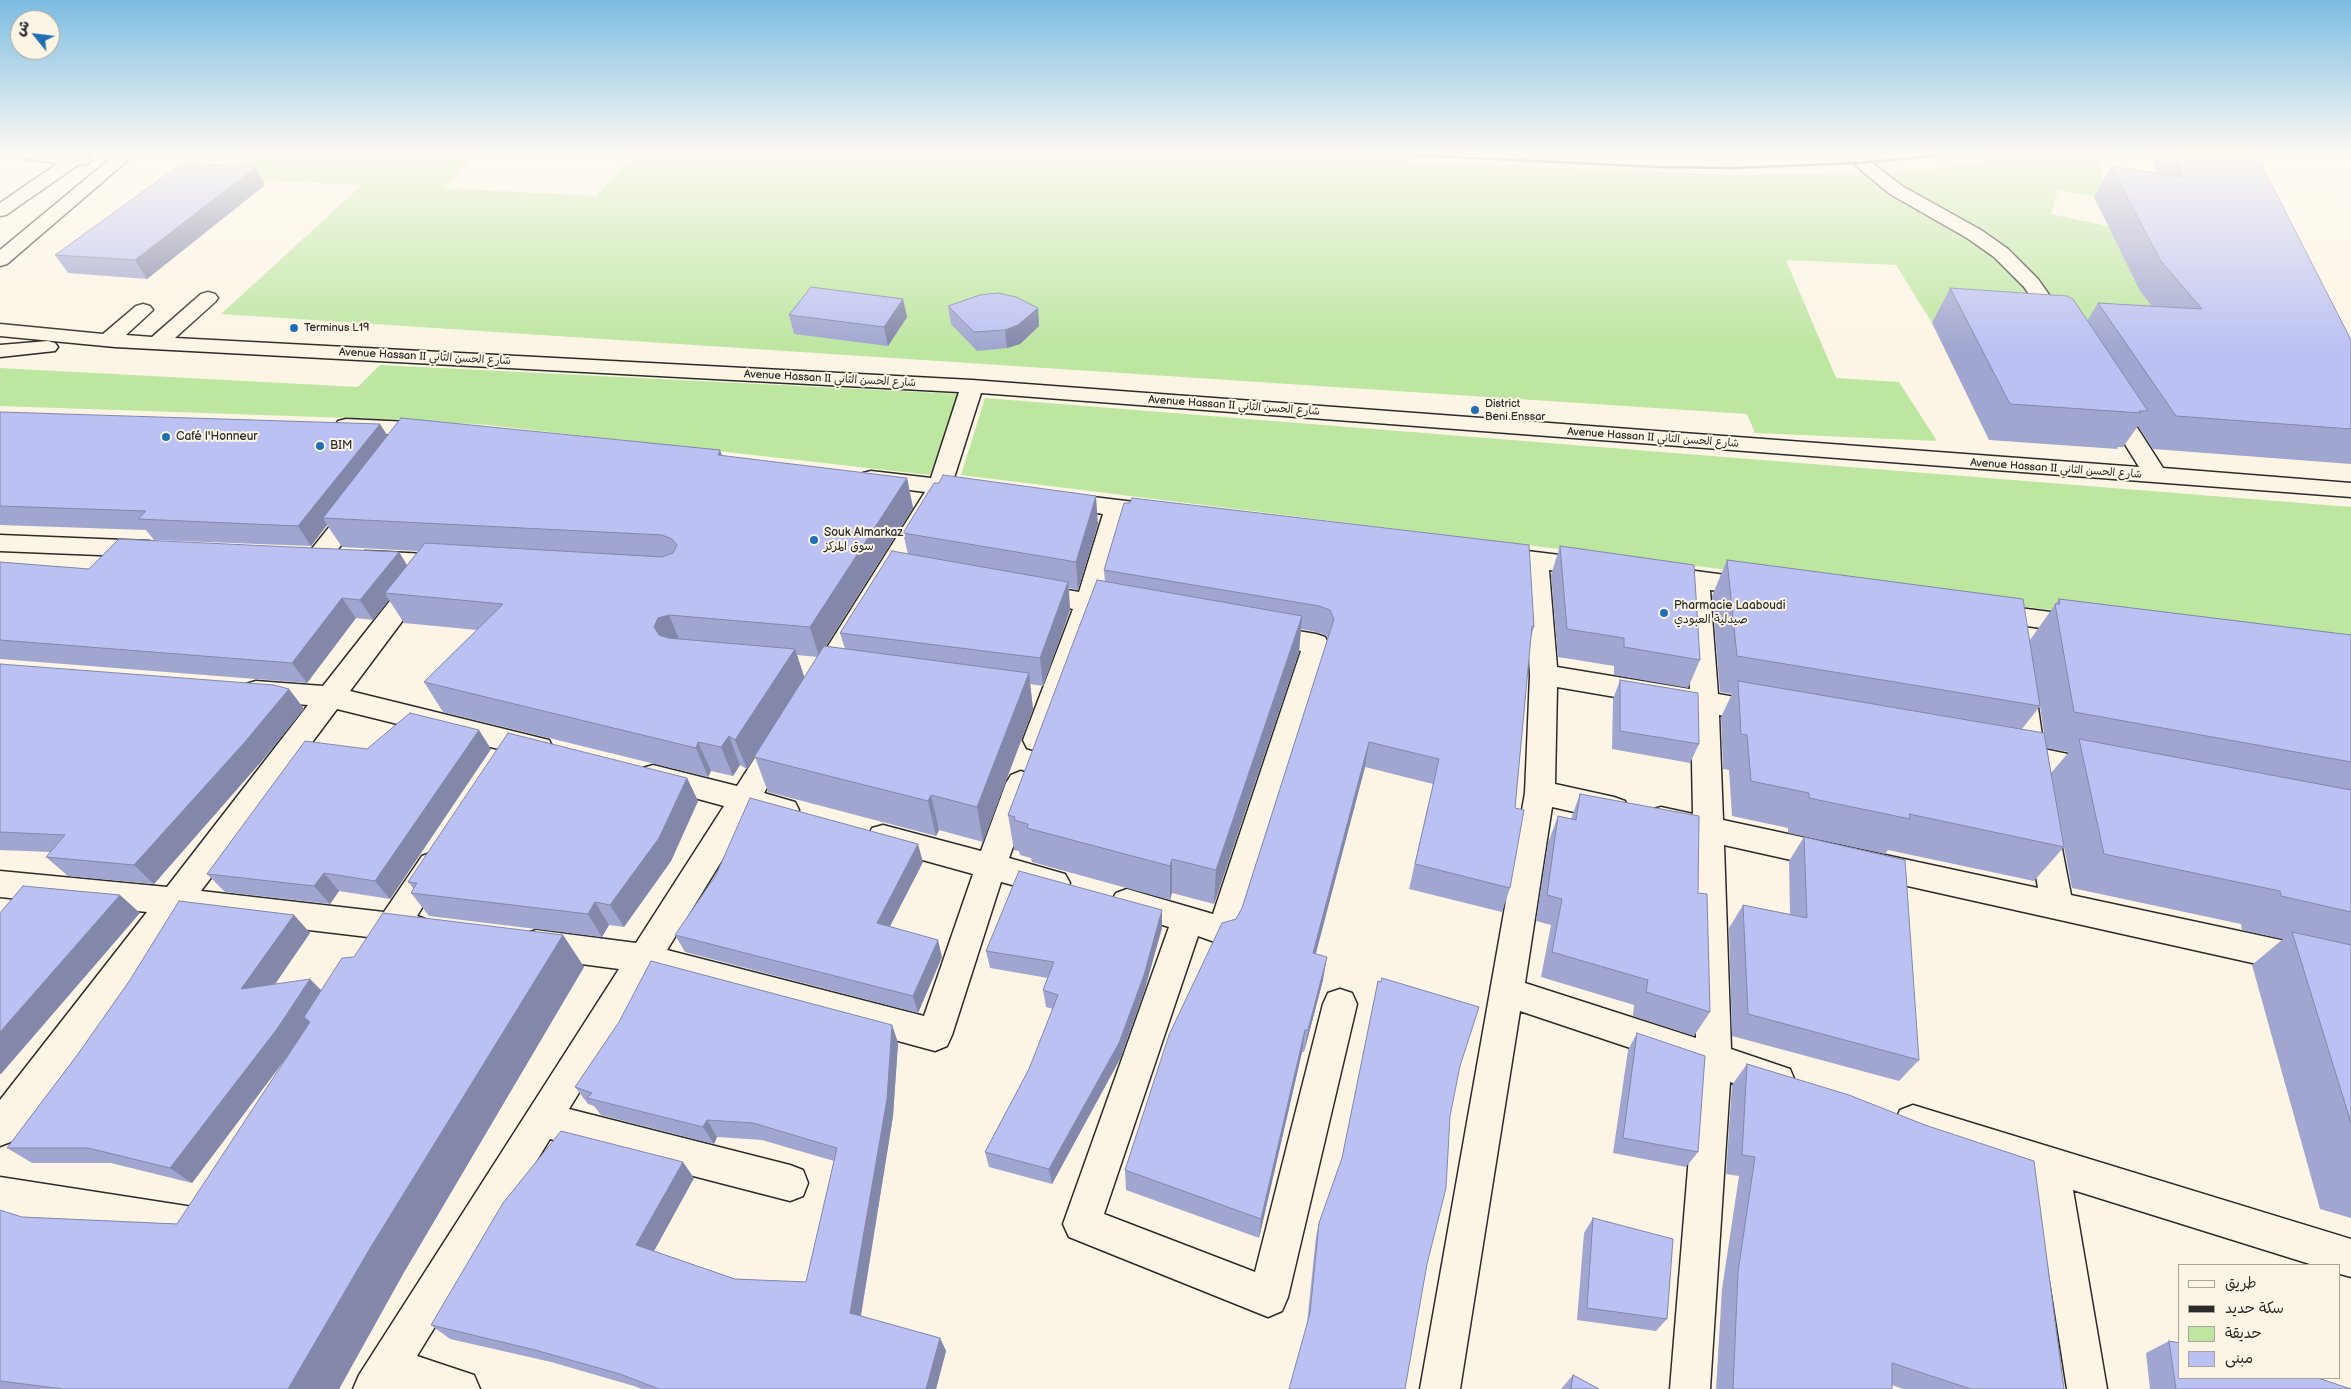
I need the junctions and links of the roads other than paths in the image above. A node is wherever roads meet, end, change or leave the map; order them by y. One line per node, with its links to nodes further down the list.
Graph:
1 (50, 219): 3 (street)
2 (1948, 219): 7 (street)
3 (0, 260)
4 (208, 298): 9 (street)
5 (142, 310): 8 (street)
6 (0, 330): 8 (street, Avenue Hassan II شارع الحسن الثاني)
7 (2068, 338)
8 (111, 340): 9 (street, Avenue Hassan II شارع الحسن الثاني); 10 (street, Avenue Hassan II شارع الحسن الثاني)
9 (157, 343): 11 (street, Avenue Hassan II شارع الحسن الثاني)
10 (0, 351)
11 (972, 386): 18 (street, Avenue Hassan II شارع الحسن الثاني); 19 (street)
12 (2099, 387): 18 (street)
13 (319, 425): 14 (street)
14 (417, 429): 15 (street); 16 (street)
15 (457, 432)
16 (400, 452)
17 (850, 476): 19 (street)
18 (2156, 476): 21 (street, Avenue Hassan II شارع الحسن الثاني)
19 (940, 486): 22 (street); 56 (street)
20 (371, 489): 30 (street)
21 (2351, 490)
22 (989, 492)
23 (1038, 498): 24 (street)
24 (1118, 508): 25 (street); 37 (street)
25 (1186, 516)
26 (0, 543): 27 (street)
27 (170, 550)
28 (1468, 551): 29 (street)
29 (1536, 560): 32 (street); 43 (street)
30 (434, 562): 31 (street); 46 (street)
31 (472, 564)
32 (1611, 569)
33 (1639, 572): 34 (street)
34 (1696, 579): 35 (street); 48 (street)
35 (1775, 588)
36 (1013, 589): 37 (street)
37 (1089, 602): 39 (street); 47 (street)
38 (1962, 610): 40 (street)
39 (1146, 613)
40 (2011, 616): 41 (street); 52 (street)
41 (2107, 628)
42 (1240, 630): 67 (street)
43 (1544, 675): 48 (street); 55 (street)
44 (233, 689): 46 (street)
45 (1023, 695): 47 (street)
46 (330, 697): 51 (street); 65 (street)
47 (1052, 699): 61 (street)
48 (1705, 702): 49 (street); 58 (street)
49 (1791, 716)
50 (1992, 751): 52 (street)
51 (562, 754)
52 (2030, 758): 54 (street); 66 (street)
53 (629, 770): 56 (street)
54 (2118, 774)
55 (1540, 793): 58 (street); 74 (street)
56 (744, 799): 57 (street); 71 (street)
57 (810, 817)
58 (1709, 829): 66 (street); 76 (street)
59 (858, 830): 61 (street)
60 (450, 838): 68 (street)
61 (991, 866): 63 (street); 71 (street)
62 (0, 884): 65 (street)
63 (1076, 889)
64 (1104, 896): 67 (street)
65 (175, 900): 68 (street); 80 (street)
66 (2057, 905): 73 (street)
67 (1188, 919): 75 (street)
68 (392, 926): 69 (street); 72 (street)
69 (440, 932)
70 (508, 940): 71 (street)
71 (644, 958): 79 (street)
72 (366, 968)
73 (2351, 970)
74 (1506, 992): 76 (street); 88 (street)
75 (1340, 1004)
76 (1714, 1061): 77 (street); 89 (street)
77 (1807, 1089)
78 (1882, 1112): 81 (street)
79 (542, 1120): 82 (street); 86 (street)
80 (0, 1129)
81 (2050, 1164): 85 (street); 90 (street)
82 (790, 1183)
83 (223, 1193): 84 (street)
84 (0, 1196)
85 (2351, 1258)
86 (380, 1378): 87 (street)
87 (460, 1389)
88 (1440, 1389)
89 (1690, 1389)
90 (2088, 1389)

